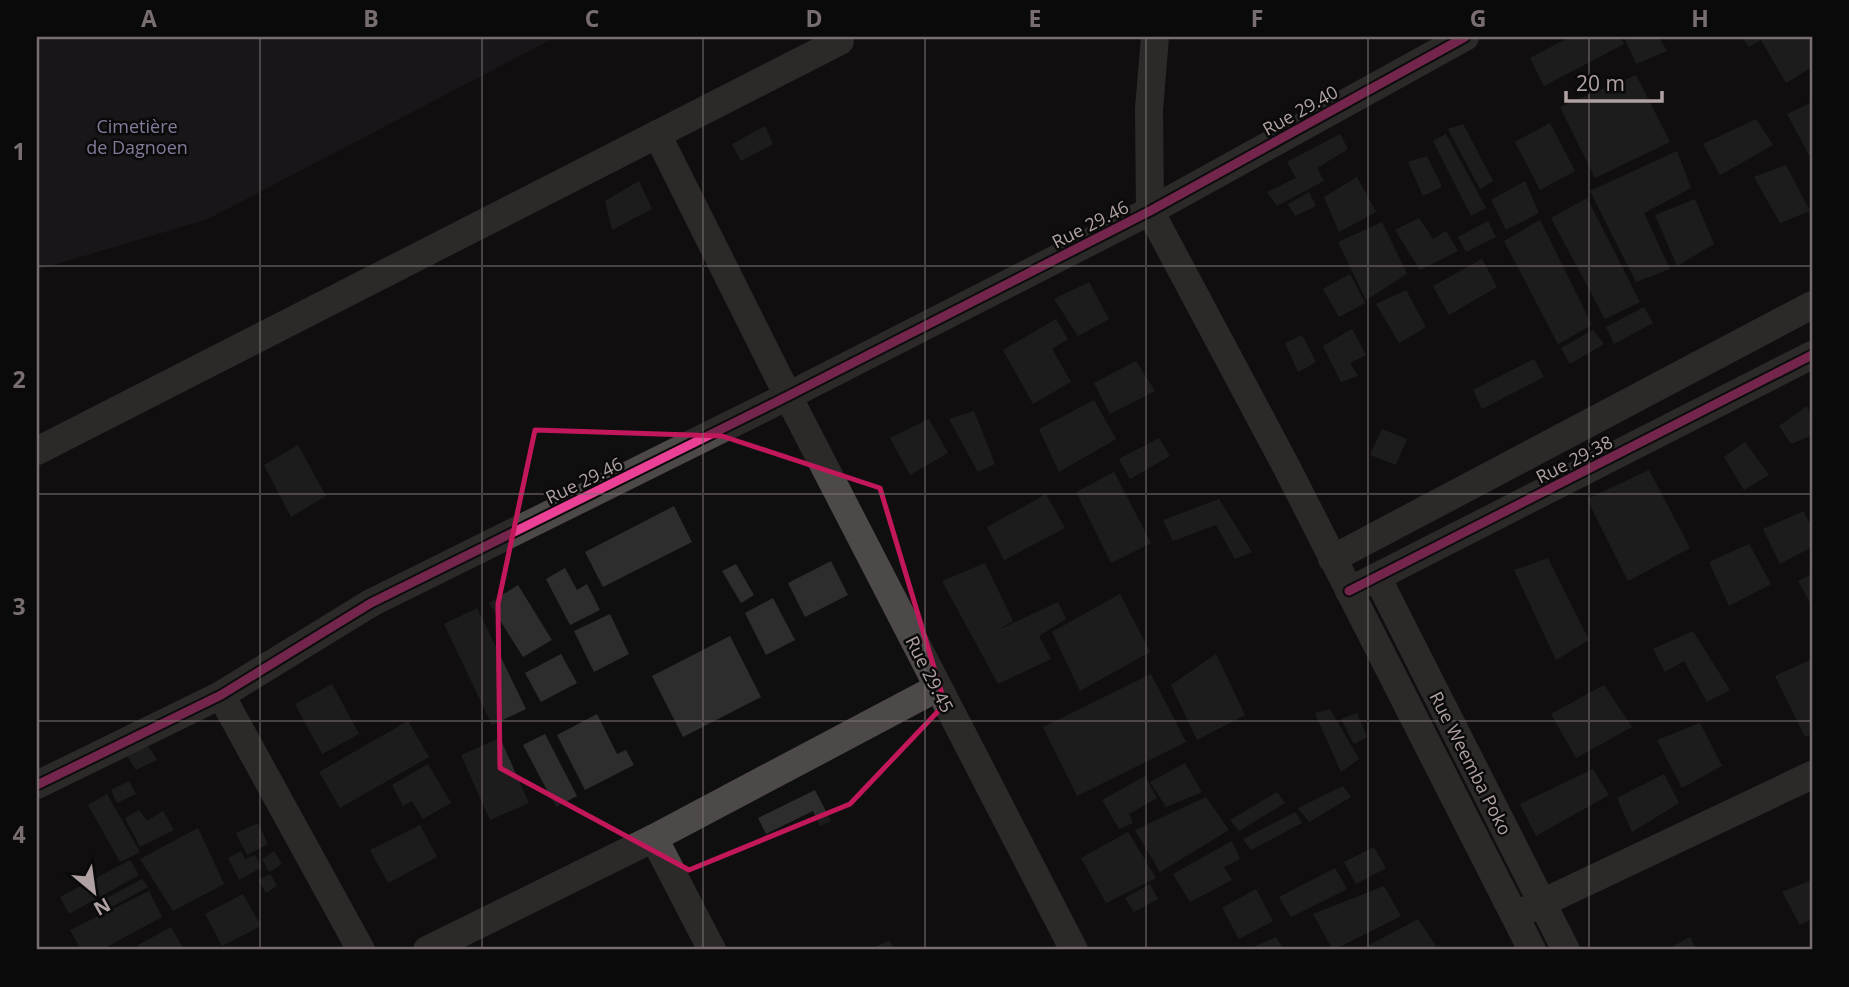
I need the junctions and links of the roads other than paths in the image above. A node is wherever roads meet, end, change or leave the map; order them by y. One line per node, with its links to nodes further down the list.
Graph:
1 (1155, 37): 5 (street)
2 (1465, 37): 5 (street, Rue 29.40)
3 (841, 40): 4 (street)
4 (657, 134): 8 (street, Rue 29.45); 9 (street)
5 (1150, 211): 8 (street, Rue 29.46); 10 (street, Rue Weemba Poko)
6 (1812, 305): 10 (street)
7 (1812, 355): 11 (street, Rue 29.38)
8 (788, 396): 13 (street, Rue 29.45); 14 (street, Rue 29.46)
9 (37, 451)
10 (1332, 559): 12 (street, Rue Weemba Poko)
11 (1377, 577): 12 (street, Rue 29.38); 18 (street, Rue Weemba Poko)
12 (1349, 590): 19 (street, Rue Weemba Poko)
13 (937, 688): 17 (street); 23 (street, Rue 29.45)
14 (221, 695): 16 (street, Rue 29.46); 20 (street)
15 (1812, 775): 18 (street)
16 (37, 785)
17 (654, 838): 21 (street); 22 (street)
18 (1542, 903): 19 (street); 25 (street, Rue Weemba Poko)
19 (1514, 917): 24 (street, Rue Weemba Poko)
20 (361, 950)
21 (427, 950)
22 (712, 950)
23 (1074, 950)
24 (1532, 950)
25 (1566, 950)

